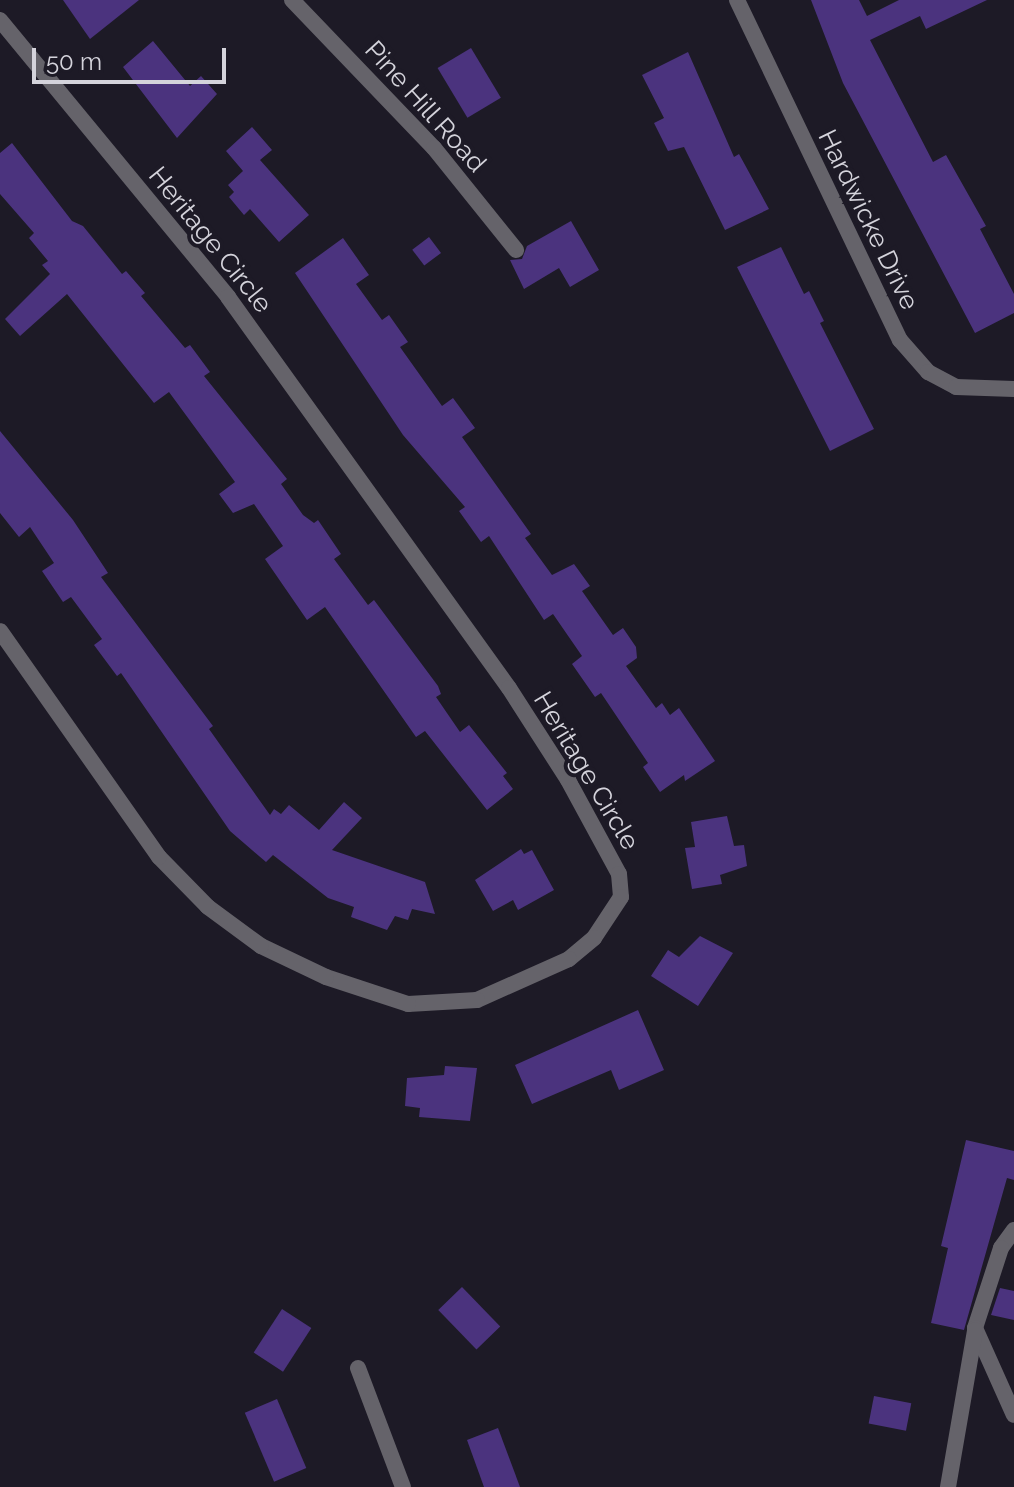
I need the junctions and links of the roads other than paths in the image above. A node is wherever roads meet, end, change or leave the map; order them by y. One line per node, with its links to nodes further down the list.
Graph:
1 (292, 0): 4 (street, Pine Hill Road)
2 (737, 0): 5 (street, Hardwicke Drive)
3 (0, 20): 6 (street, Heritage Circle)
4 (516, 250)
5 (1014, 389)
6 (0, 631)
7 (1014, 1230): 8 (street)
8 (1008, 1250): 9 (street)
9 (975, 1328): 11 (street); 13 (street)
10 (358, 1368): 12 (street)
11 (1014, 1415)
12 (403, 1487)
13 (948, 1487)

